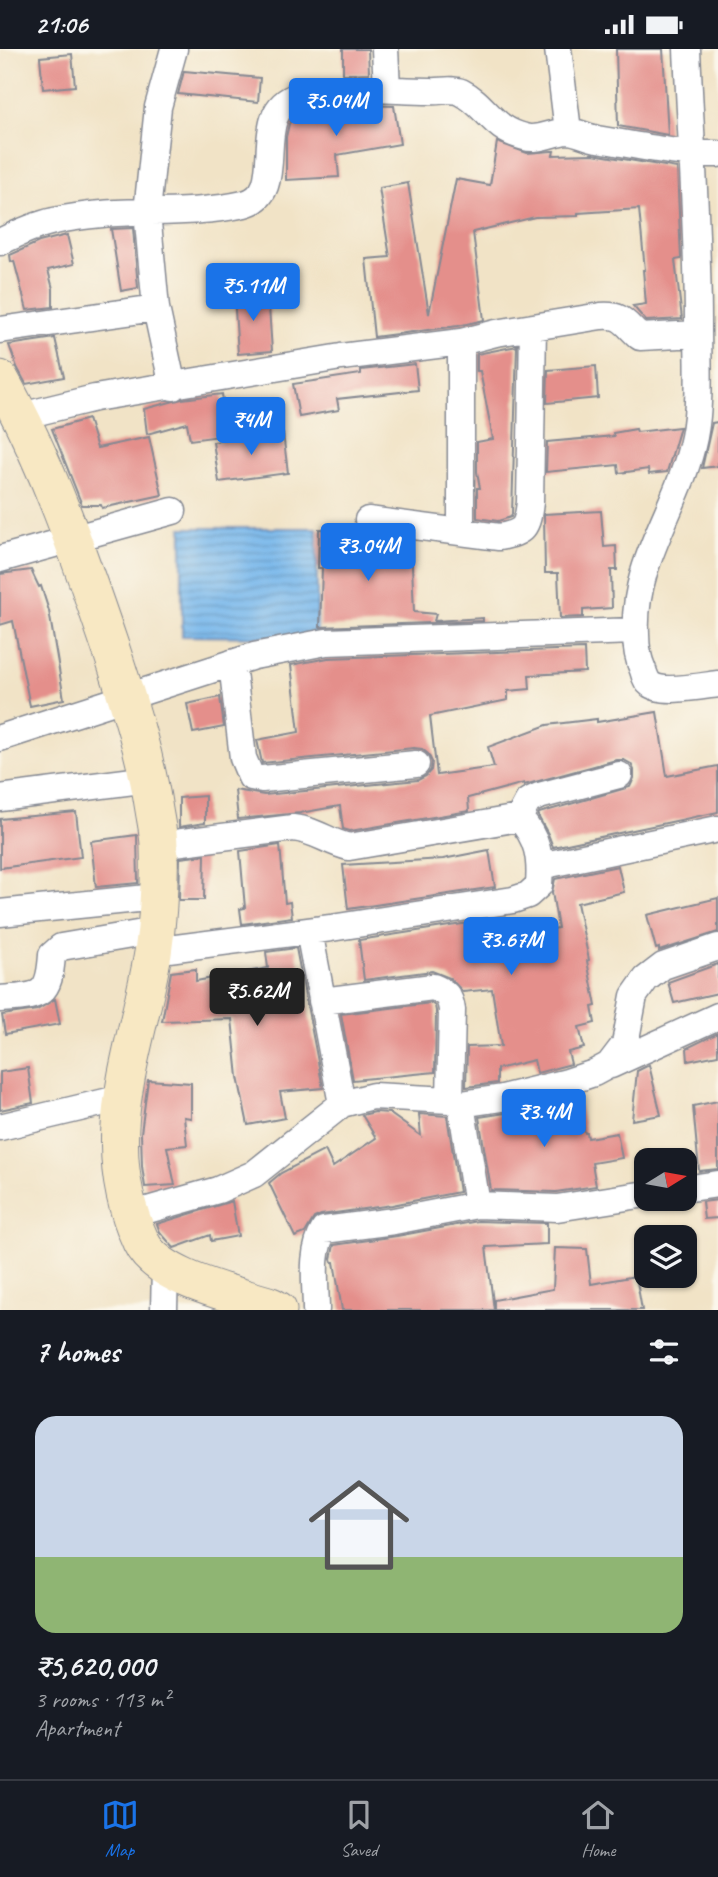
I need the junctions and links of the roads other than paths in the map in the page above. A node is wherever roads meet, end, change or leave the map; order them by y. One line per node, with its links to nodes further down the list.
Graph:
1 (174, 49): 9 (street)
2 (385, 49): 5 (street)
3 (558, 49): 6 (street)
4 (687, 49): 8 (street)
5 (387, 89): 6 (street); 9 (street)
6 (568, 131): 8 (street)
7 (718, 154): 8 (street)
8 (691, 155): 10 (street)
9 (147, 212): 11 (street); 12 (street)
10 (707, 228): 15 (street)
11 (0, 242)
12 (156, 308): 14 (street); 18 (street)
13 (533, 327): 15 (street); 16 (street); 22 (street)
14 (0, 330)
15 (698, 334): 25 (street)
16 (461, 342): 18 (street); 22 (street)
17 (0, 379): 19 (street)
18 (173, 387): 19 (street)
19 (21, 416): 23 (street)
20 (173, 510): 23 (street)
21 (368, 520): 22 (street)
22 (461, 532)
23 (73, 537): 24 (street); 28 (street)
24 (0, 559)
25 (635, 631): 26 (street); 27 (street)
26 (232, 663): 28 (street); 30 (street)
27 (718, 684)
28 (127, 697): 29 (street); 32 (street)
29 (0, 738)
30 (416, 764)
31 (619, 775): 34 (street)
32 (149, 779): 33 (street); 36 (street)
33 (0, 798)
34 (519, 818): 36 (street); 37 (street)
35 (718, 829): 37 (street)
36 (159, 845): 39 (street)
37 (540, 866): 40 (street)
38 (0, 913): 39 (street)
39 (155, 926): 40 (street); 42 (street); 46 (street)
40 (309, 931): 43 (street)
41 (718, 947): 45 (street)
42 (0, 999)
43 (322, 1001): 47 (street); 48 (street)
44 (718, 1016): 45 (street)
45 (609, 1065): 47 (street)
46 (122, 1098): 49 (street); 54 (street)
47 (455, 1102): 48 (street); 53 (street)
48 (342, 1104): 54 (street)
49 (0, 1127)
50 (718, 1184): 51 (street)
51 (697, 1187)
52 (634, 1196): 53 (street)
53 (477, 1205): 58 (street)
54 (130, 1215): 55 (street)
55 (165, 1267): 56 (street); 57 (street)
56 (164, 1310)
57 (278, 1310)
58 (316, 1310)

